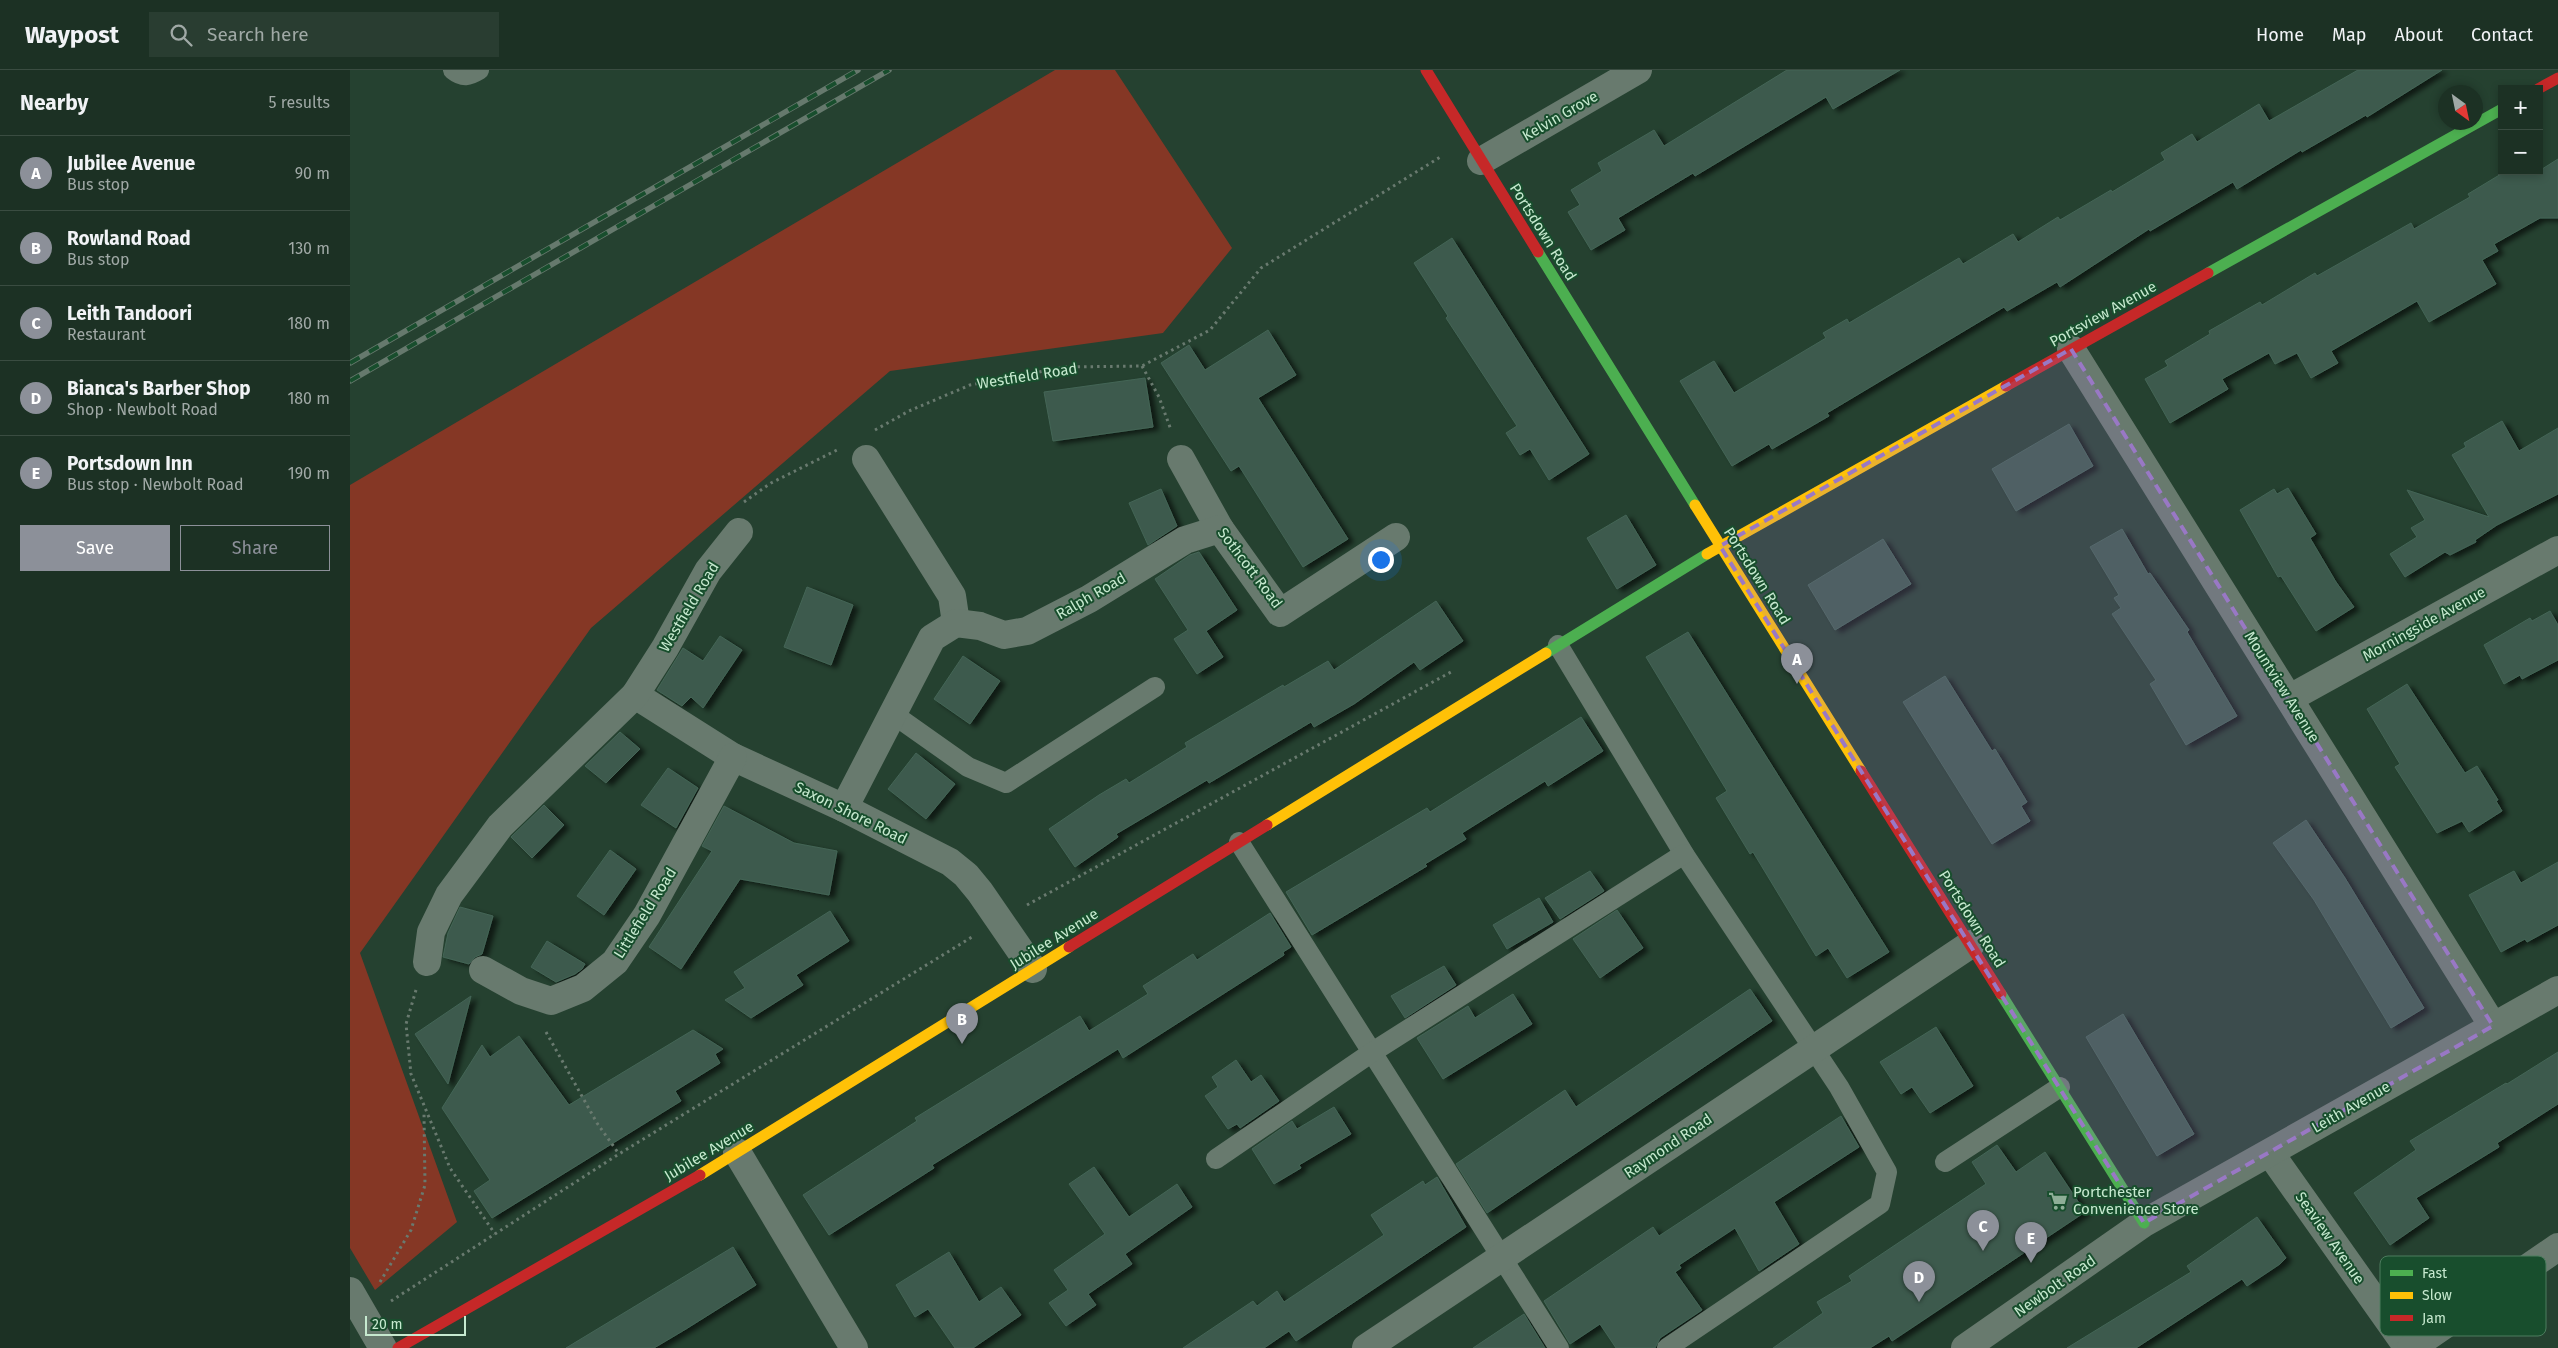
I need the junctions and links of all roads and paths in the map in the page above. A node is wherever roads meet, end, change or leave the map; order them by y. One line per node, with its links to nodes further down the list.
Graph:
1 (453, 70): 2 (lane)
2 (479, 70)
3 (1426, 70): 8 (street, Portsdown Road)
4 (1638, 70): 8 (street, Kelvin Grove)
5 (2558, 78): 6 (street)
6 (2543, 86)
7 (2498, 111): 9 (street, Portsview Avenue)
8 (1474, 150): 10 (path); 18 (street, Portsdown Road)
9 (2071, 349): 18 (street, Portsview Avenue); 25 (street, Mountview Avenue)
10 (1142, 366): 11 (path, Westfield Road); 13 (path)
11 (870, 433)
12 (838, 450): 16 (path)
13 (1181, 459): 15 (street, Sothcott Road)
14 (866, 460): 20 (street)
15 (1220, 529): 17 (street, Sothcott Road); 20 (street, Ralph Road)
16 (739, 532): 24 (street, Westfield Road)
17 (1396, 537)
18 (1720, 546): 21 (street, Jubilee Avenue); 32 (street, Portsdown Road)
19 (2558, 550): 25 (street, Morningside Avenue)
20 (956, 623): 26 (street)
21 (1558, 645): 23 (street, Jubilee Avenue); 30 (lane)
22 (1155, 687): 26 (lane)
23 (1488, 689): 29 (street, Jubilee Avenue); 31 (path)
24 (635, 695): 27 (street, Saxon Shore Road); 33 (street, Westfield Road)
25 (2290, 698): 38 (street, Mountview Avenue)
26 (893, 714): 28 (street)
27 (733, 757): 28 (street, Saxon Shore Road); 37 (street, Littlefield Road)
28 (844, 808): 31 (street, Saxon Shore Road)
29 (1239, 842): 34 (street, Jubilee Avenue); 40 (lane)
30 (1684, 854): 39 (lane); 40 (lane)
31 (999, 921): 34 (street, Saxon Shore Road); 45 (path)
32 (1971, 944): 39 (street, Raymond Road); 41 (street, Portsdown Road)
33 (427, 962): 42 (path)
34 (1033, 969): 43 (street, Jubilee Avenue)
35 (483, 970): 37 (street)
36 (2558, 990): 38 (street, Leith Avenue)
37 (551, 1001): 45 (path)
38 (2493, 1026): 44 (street, Leith Avenue)
39 (1814, 1048): 52 (street, Raymond Road); 64 (lane)
40 (1371, 1053): 46 (lane); 52 (lane)
41 (2060, 1087): 47 (lane); 48 (street, Portsdown Road)
42 (424, 1110): 49 (path); 53 (path)
43 (737, 1152): 60 (street, Jubilee Avenue); 61 (street)
44 (2270, 1153): 48 (street, Leith Avenue); 55 (street, Seaview Avenue)
45 (618, 1154): 49 (path)
46 (1216, 1159)
47 (1945, 1162)
48 (2144, 1223): 65 (street, Newbolt Road)
49 (495, 1234): 56 (path)
50 (2558, 1247): 51 (street)
51 (2545, 1256)
52 (1500, 1257): 62 (street, Raymond Road); 63 (lane)
53 (379, 1283)
54 (350, 1291): 56 (street)
55 (2380, 1306)
56 (366, 1316): 59 (street)
57 (2401, 1336): 66 (street, Seaview Avenue)
58 (2428, 1336): 66 (street)
59 (383, 1348)
60 (398, 1348)
61 (854, 1348)
62 (1366, 1348)
63 (1560, 1348)
64 (1667, 1348)
65 (1965, 1348)
66 (2410, 1348)

